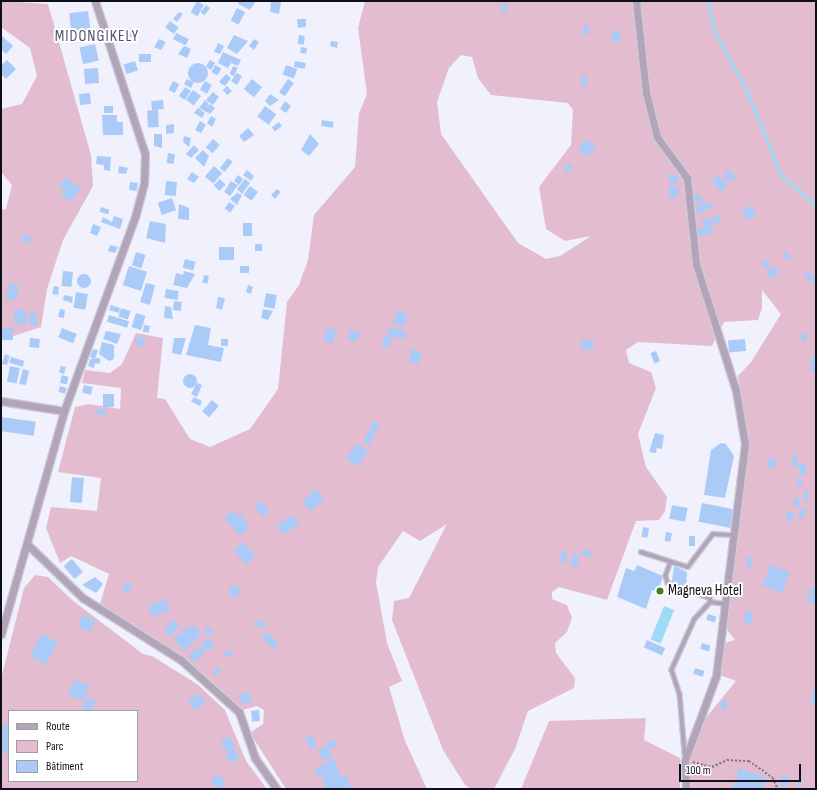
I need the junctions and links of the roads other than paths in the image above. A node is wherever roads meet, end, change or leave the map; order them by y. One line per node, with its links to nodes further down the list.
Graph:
1 (95, 1): 4 (street)
2 (636, 1): 5 (street)
3 (1, 401): 4 (street)
4 (64, 411): 6 (street)
5 (735, 535): 8 (lane); 10 (street)
6 (27, 544): 11 (street); 13 (street)
7 (641, 552): 8 (lane)
8 (671, 562): 9 (lane)
9 (711, 602): 10 (lane); 12 (lane)
10 (726, 604): 12 (street)
11 (1, 634)
12 (687, 761): 14 (street)
13 (277, 789)
14 (686, 789)

